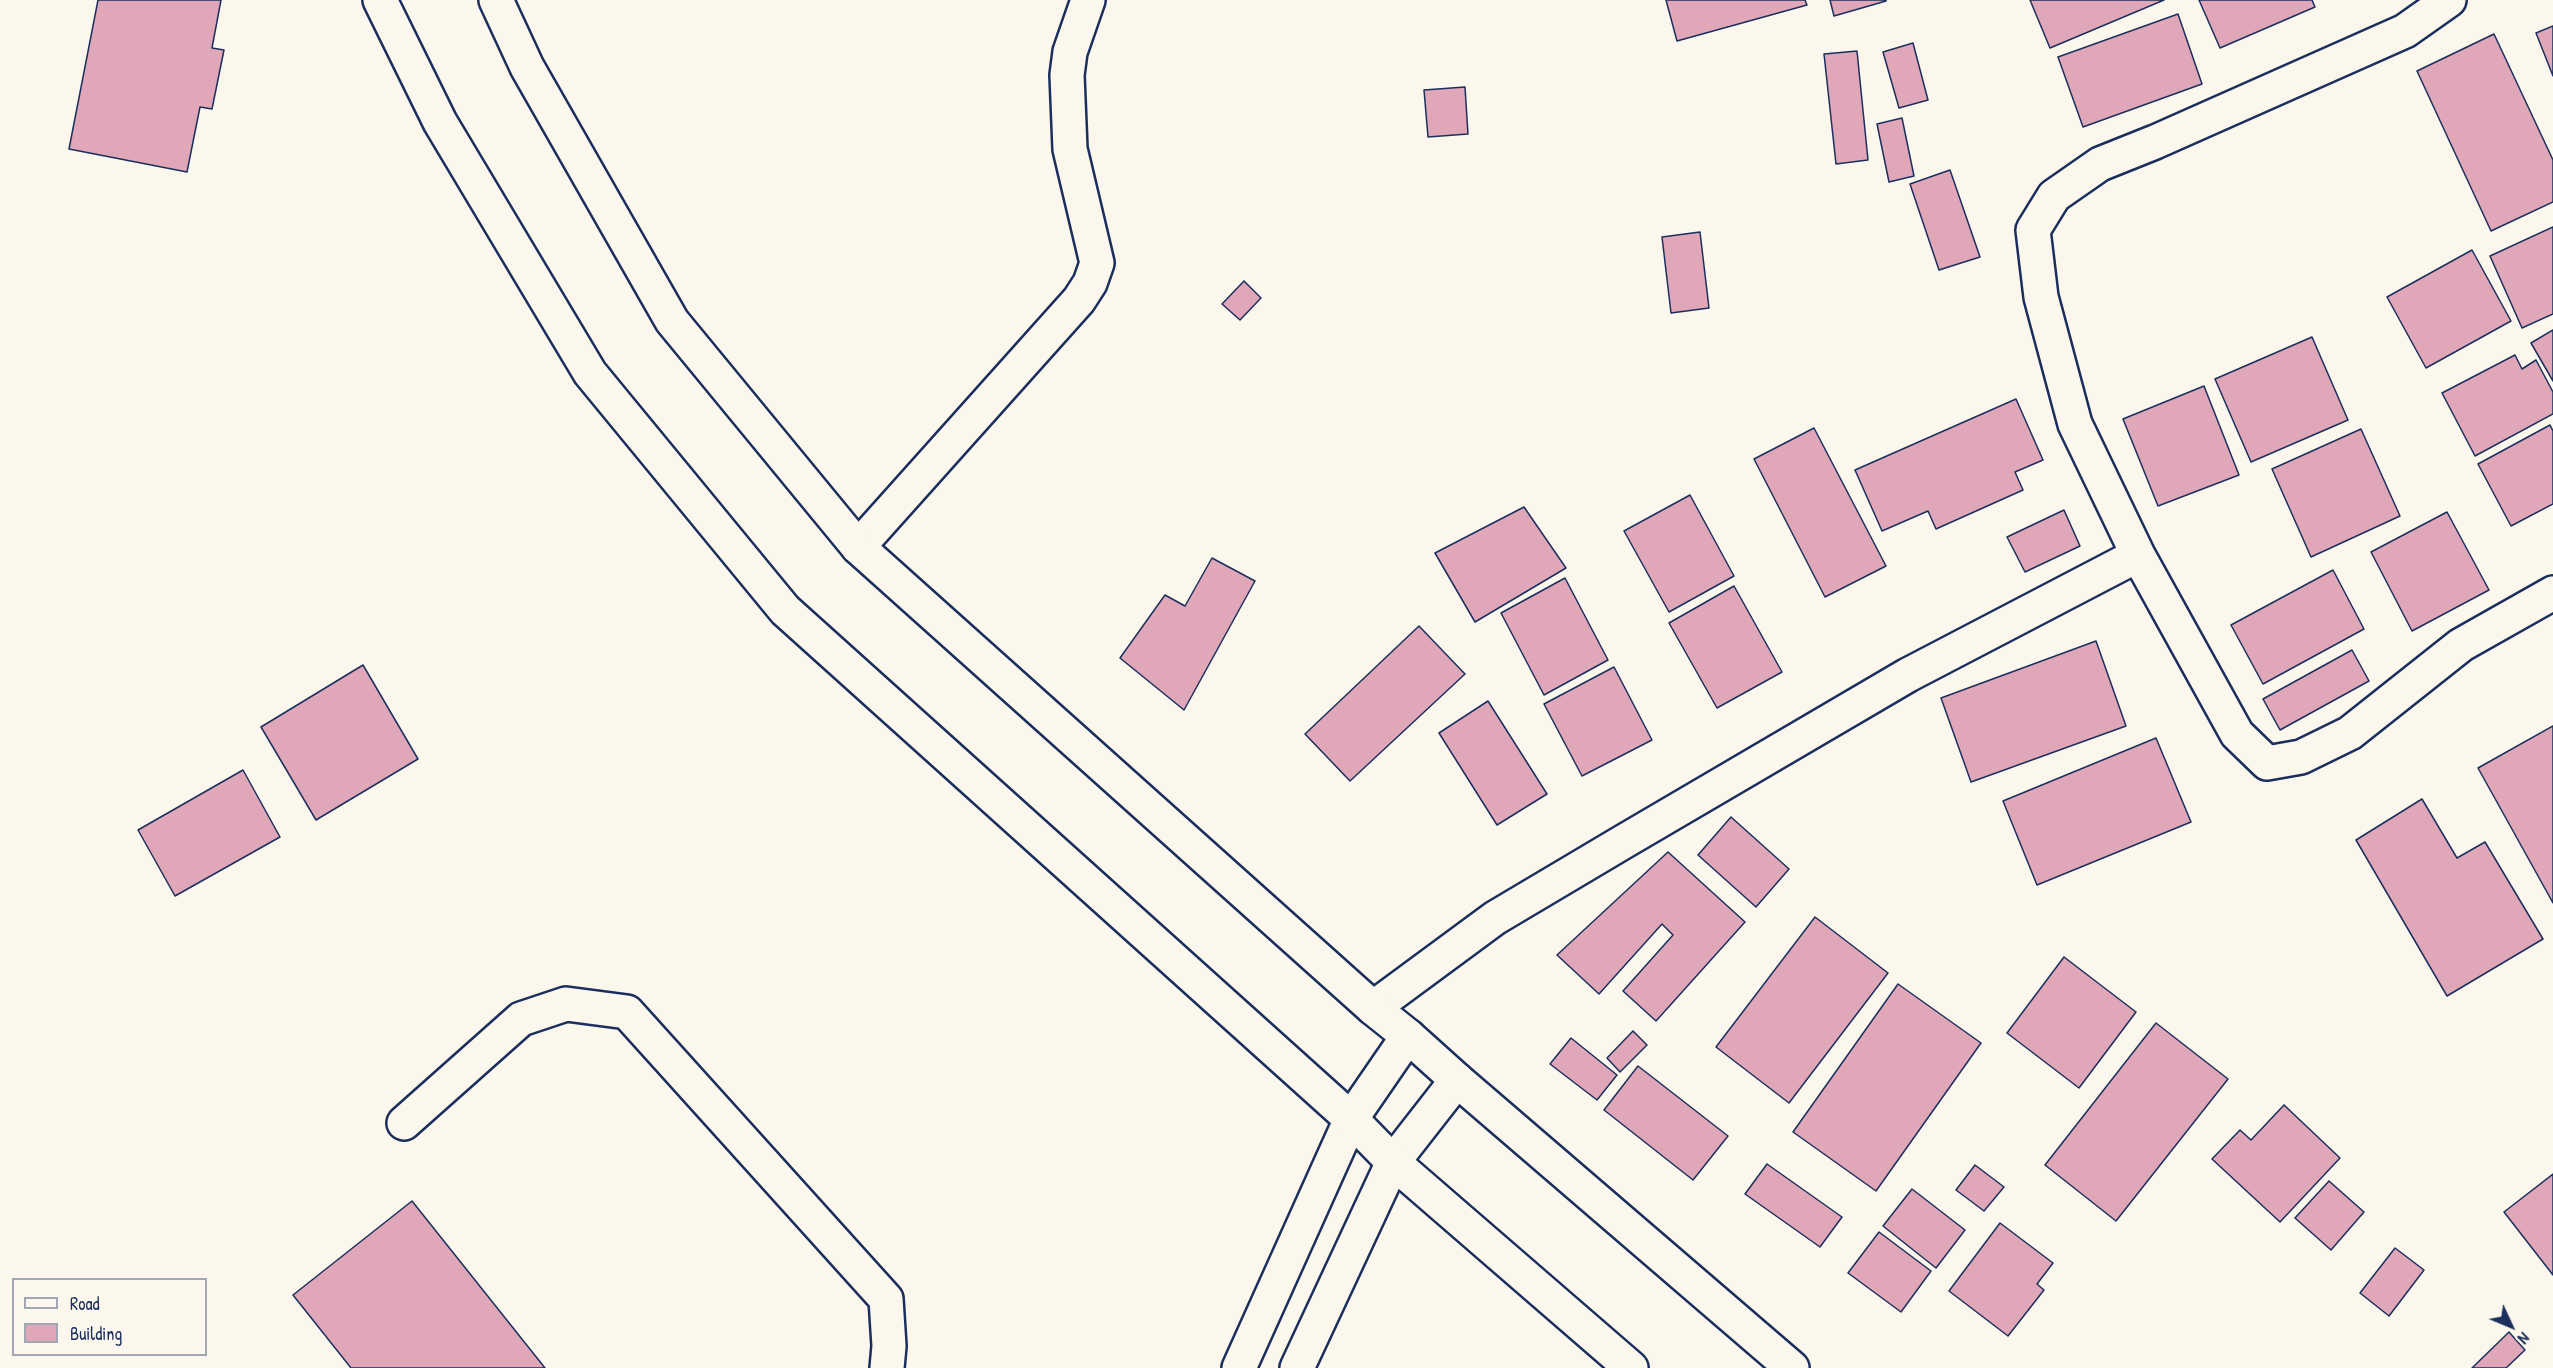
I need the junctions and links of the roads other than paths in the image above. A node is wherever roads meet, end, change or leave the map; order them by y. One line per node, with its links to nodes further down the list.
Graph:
1 (380, 0): 11 (main road)
2 (496, 0): 5 (main road)
3 (1088, 0): 5 (main road)
4 (2449, 0): 6 (main road)
5 (858, 547): 8 (main road)
6 (2138, 555): 7 (main road); 8 (main road)
7 (2553, 593)
8 (1373, 1008): 9 (main road)
9 (1408, 1036): 10 (main road); 11 (main road)
10 (1457, 1080): 13 (main road); 18 (main road)
11 (1351, 1119): 13 (main road); 15 (main road)
12 (404, 1123): 14 (main road)
13 (1394, 1162): 16 (main road); 17 (main road)
14 (887, 1368)
15 (1239, 1368)
16 (1297, 1368)
17 (1631, 1368)
18 (1792, 1368)

